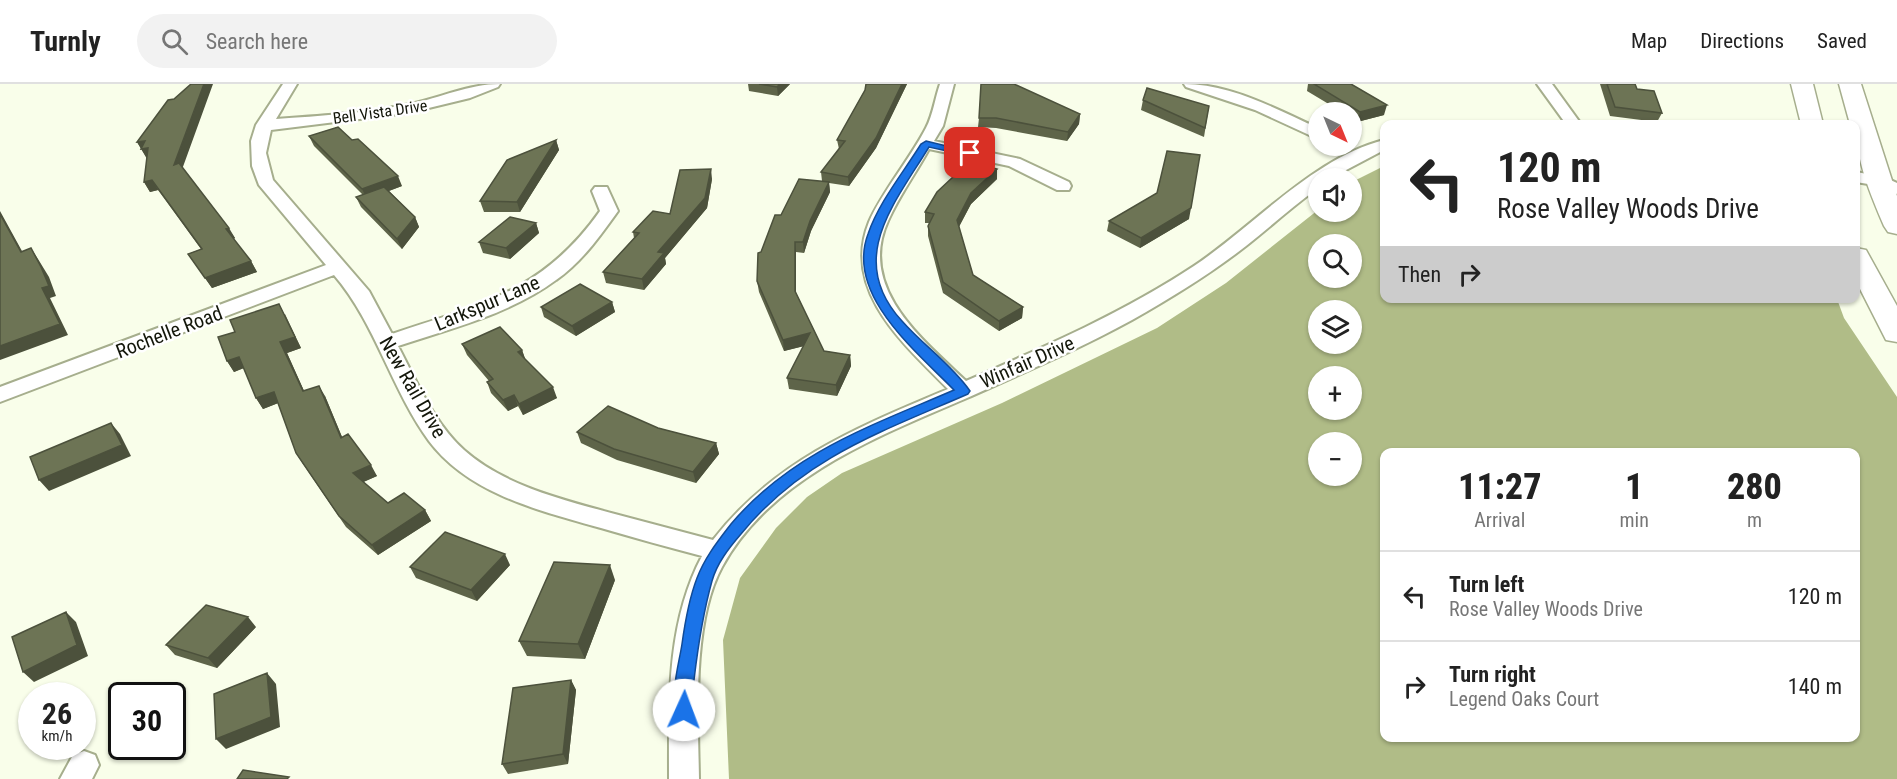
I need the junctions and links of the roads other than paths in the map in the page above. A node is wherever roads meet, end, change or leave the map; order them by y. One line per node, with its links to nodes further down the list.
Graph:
1 (290, 84): 10 (street, New Rail Drive)
2 (493, 84): 10 (street, Bell Vista Drive)
3 (947, 84): 12 (street)
4 (1191, 84): 11 (street)
5 (1544, 84): 8 (street)
6 (1802, 84): 9 (main road)
7 (1850, 84): 16 (main road)
8 (1571, 120)
9 (1811, 120)
10 (264, 125): 21 (street, New Rail Drive)
11 (1308, 129)
12 (926, 144): 17 (street); 24 (street)
13 (1380, 146): 14 (street, Winfair Drive)
14 (1362, 148)
15 (1344, 156): 24 (street, Winfair Drive)
16 (1882, 182): 19 (main road)
17 (1063, 186)
18 (601, 191): 23 (street, Larkspur Lane)
19 (1897, 226)
20 (1860, 264): 22 (main road)
21 (337, 267): 23 (street, New Rail Drive); 25 (street, Rochelle Road)
22 (1897, 333)
23 (387, 343): 26 (street, New Rail Drive)
24 (963, 391): 26 (street, Winfair Drive)
25 (0, 395)
26 (718, 551): 27 (street, Winfair Drive)
27 (684, 779)

